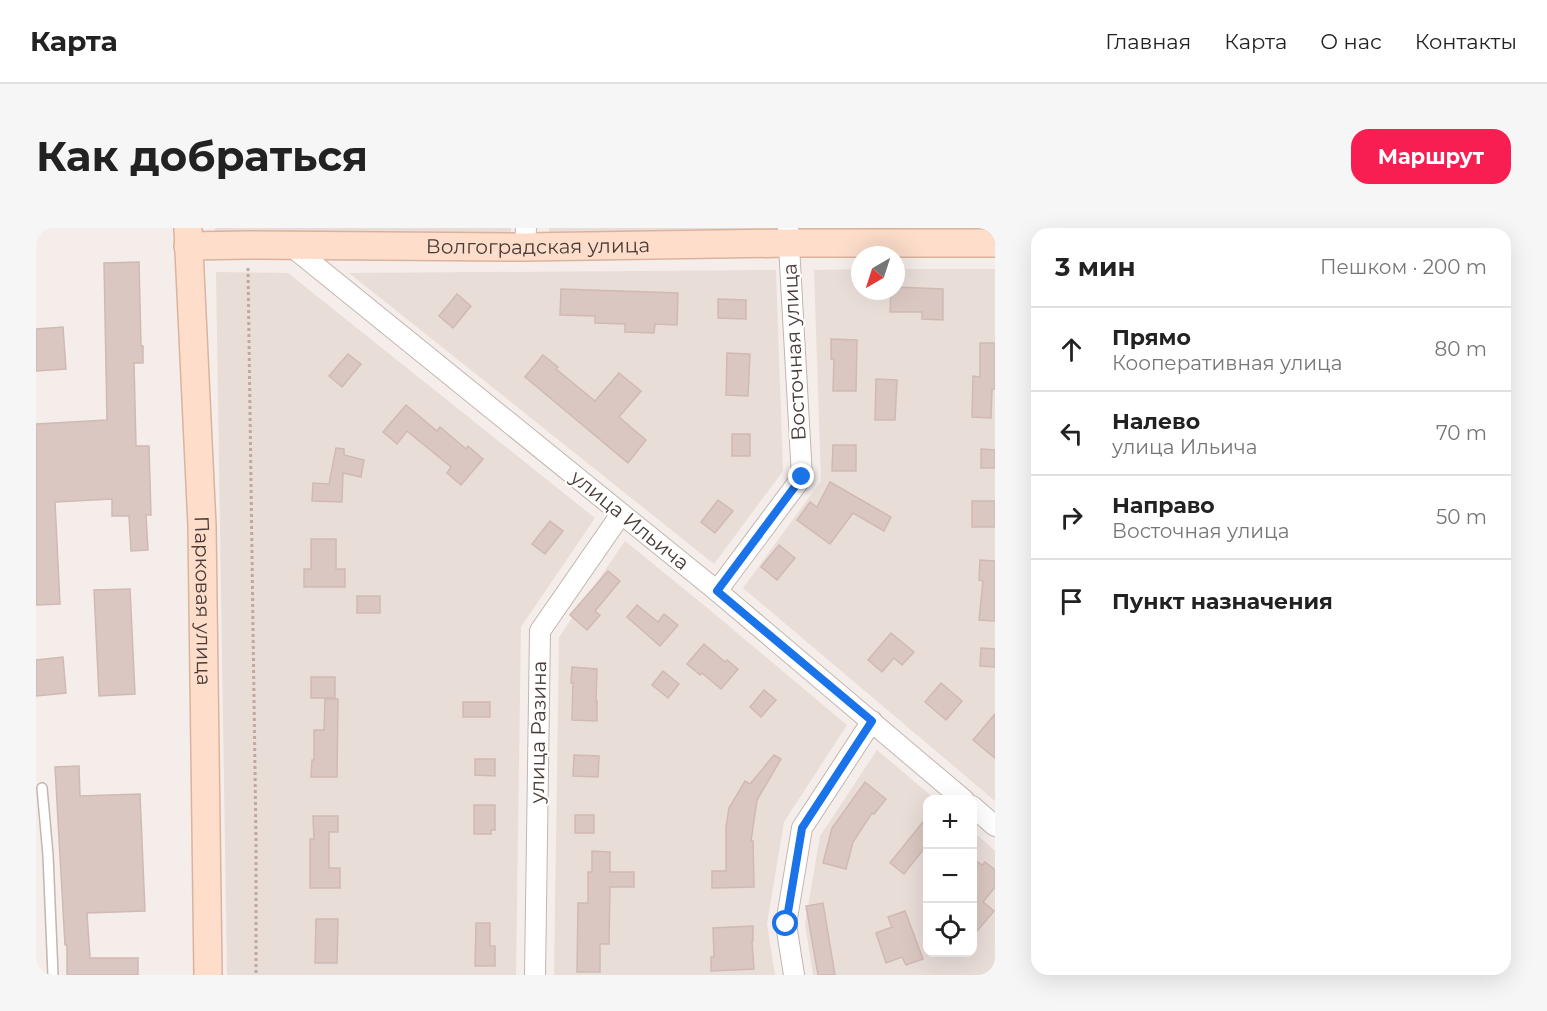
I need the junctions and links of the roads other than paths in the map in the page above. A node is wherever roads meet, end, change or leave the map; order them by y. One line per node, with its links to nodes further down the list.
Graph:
1 (788, 236): 3 (main road, Волгоградская улица); 4 (main road, Волгоградская улица); 7 (street, Восточная улица)
2 (188, 237): 5 (main road, Волгоградская улица); 16 (main road, Парковая улица)
3 (526, 237): 5 (main road, Волгоградская улица)
4 (995, 243)
5 (291, 246): 6 (street, улица Ильича)
6 (621, 514): 7 (street, улица Ильича); 17 (street, улица Разина)
7 (717, 591): 8 (street, улица Ильича)
8 (872, 721): 10 (street, улица Ильича); 18 (street)
9 (42, 788): 14 (lane)
10 (958, 795)
11 (977, 810): 12 (street)
12 (995, 826)
13 (36, 855): 14 (lane)
14 (48, 855): 15 (lane)
15 (53, 975)
16 (208, 975)
17 (535, 975)
18 (794, 975)

